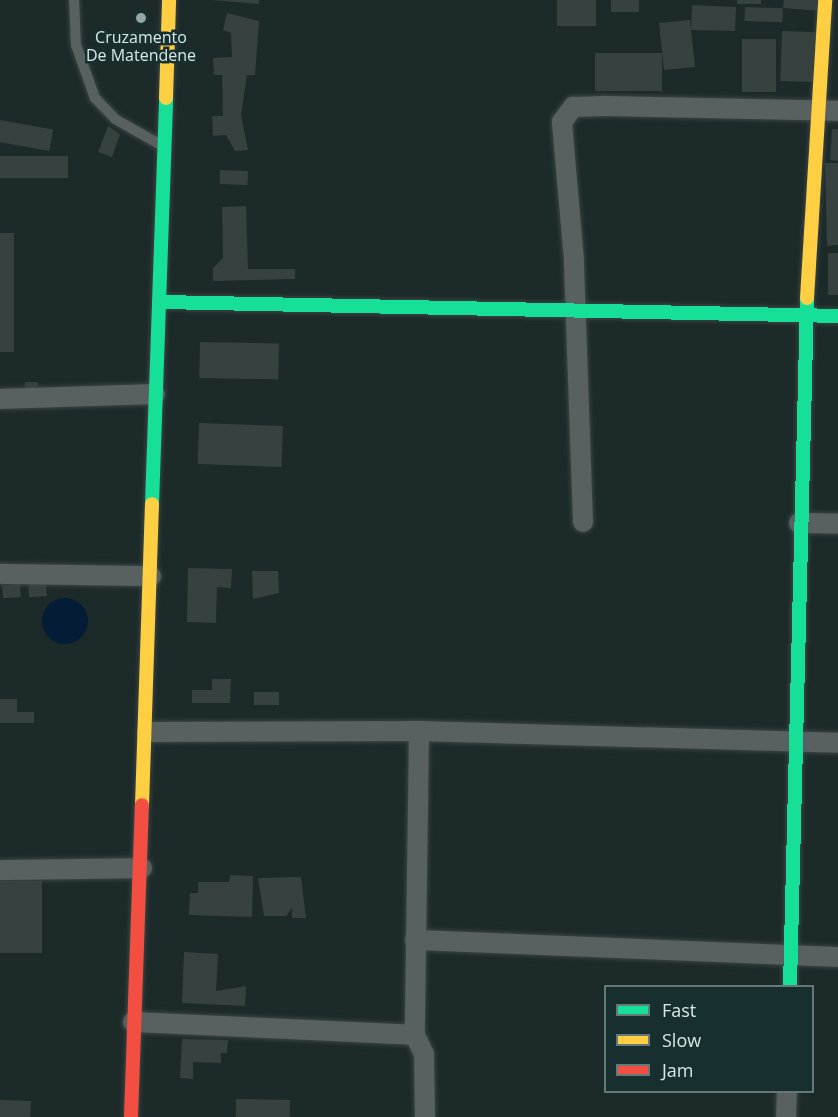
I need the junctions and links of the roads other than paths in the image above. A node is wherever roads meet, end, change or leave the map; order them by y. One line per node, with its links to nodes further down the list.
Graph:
1 (74, 0): 5 (lane)
2 (169, 0): 5 (main road)
3 (825, 0): 4 (main road)
4 (829, 111): 7 (street); 8 (main road)
5 (165, 147): 6 (main road)
6 (161, 302): 7 (main road); 10 (main road)
7 (573, 309): 8 (main road); 12 (street)
8 (806, 315): 9 (main road); 13 (main road)
9 (838, 316)
10 (155, 394): 11 (street); 16 (main road)
11 (0, 399)
12 (583, 522)
13 (799, 523): 14 (street); 19 (main road)
14 (838, 524)
15 (0, 574): 16 (street)
16 (151, 576): 18 (main road)
17 (420, 731): 18 (street); 19 (street); 23 (street)
18 (147, 732): 21 (main road)
19 (796, 742): 20 (street); 24 (main road)
20 (838, 743)
21 (142, 868): 22 (street); 27 (main road)
22 (0, 870)
23 (415, 940): 24 (street); 28 (street)
24 (790, 956): 25 (street); 26 (main road)
25 (838, 957)
26 (790, 985)
27 (133, 1022): 28 (street); 30 (main road)
28 (415, 1035): 31 (street)
29 (787, 1093): 32 (street)
30 (131, 1117)
31 (425, 1117)
32 (786, 1117)

